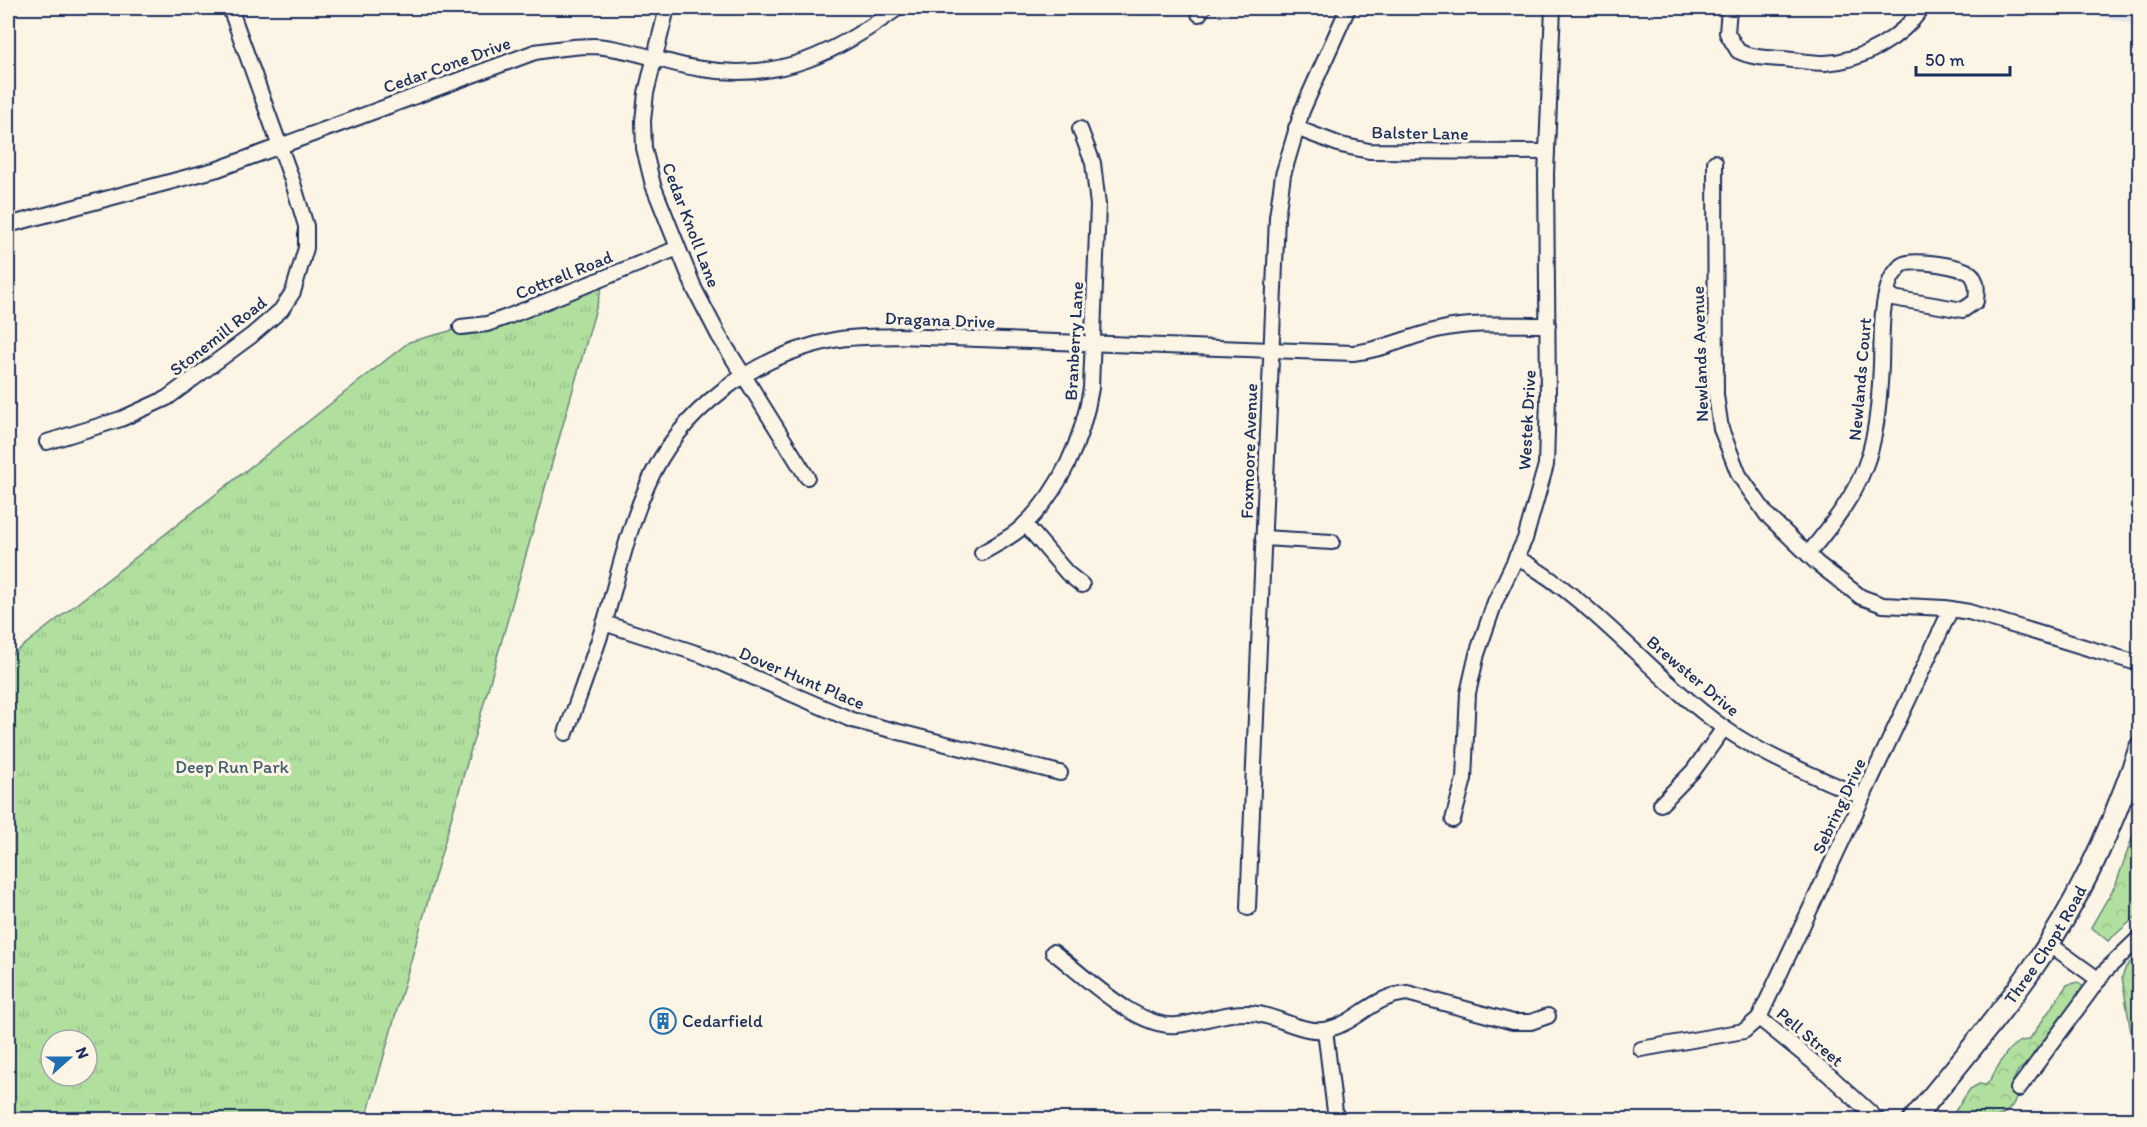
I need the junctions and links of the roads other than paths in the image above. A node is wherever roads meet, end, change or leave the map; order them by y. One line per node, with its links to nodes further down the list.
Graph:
1 (230, 8): 11 (street, Stonemill Road)
2 (667, 8): 8 (street, Cedar Knoll Lane)
3 (898, 8): 8 (street, Cedar Cone Drive)
4 (1348, 8): 9 (street, Foxmoore Avenue)
5 (1553, 8): 12 (street, Westek Drive)
6 (1729, 8): 7 (street)
7 (1922, 8)
8 (655, 59): 11 (street, Cedar Cone Drive); 15 (street, Cedar Knoll Lane)
9 (1296, 128): 12 (street, Balster Lane); 20 (street, Foxmoore Avenue)
10 (1080, 129): 19 (street, Branberry Lane)
11 (279, 147): 14 (street, Cedar Cone Drive); 22 (street, Stonemill Road)
12 (1547, 152): 17 (street, Westek Drive)
13 (1715, 162): 28 (street, Newlands Avenue)
14 (8, 225)
15 (678, 248): 18 (street, Cottrell Road); 21 (street, Cedar Knoll Lane)
16 (1887, 297): 16 (street, Newlands Court); 28 (street, Newlands Court)
17 (1548, 325): 20 (street, Dragana Drive); 29 (street, Westek Drive)
18 (461, 327)
19 (1094, 344): 20 (street, Dragana Drive); 21 (street, Dragana Drive); 24 (street, Branberry Lane)
20 (1270, 350): 25 (street, Foxmoore Avenue)
21 (744, 376): 23 (street, Cedar Knoll Lane); 32 (street, Dragana Drive)
22 (47, 442)
23 (807, 477)
24 (1025, 524): 27 (street, Branberry Lane); 30 (street)
25 (1263, 538): 26 (street); 41 (street, Foxmoore Avenue)
26 (1332, 542)
27 (982, 554)
28 (1808, 554): 31 (street, Newlands Avenue)
29 (1516, 557): 34 (street, Brewster Drive); 40 (street, Westek Drive)
30 (1082, 585)
31 (1951, 609): 33 (street, Newlands Avenue); 38 (street, Sebring Drive)
32 (604, 623): 35 (street, Dragana Drive); 37 (street, Dover Hunt Place)
33 (2139, 664)
34 (1724, 728): 38 (street, Brewster Drive); 39 (street)
35 (566, 733)
36 (2139, 747): 43 (main road, Three Chopt Road)
37 (1060, 773)
38 (1862, 797): 47 (street, Sebring Drive)
39 (1661, 804)
40 (1454, 820)
41 (1248, 908)
42 (2139, 937): 45 (street)
43 (2048, 943): 45 (street); 53 (main road, Three Chopt Road)
44 (1053, 952): 48 (street)
45 (2099, 980): 50 (street)
46 (1548, 1016): 48 (street)
47 (1759, 1018): 49 (street, Pell Street); 52 (street, Pell Street)
48 (1325, 1030): 51 (street)
49 (1641, 1049)
50 (2018, 1089)
51 (1336, 1119)
52 (1878, 1119)
53 (1913, 1119)

